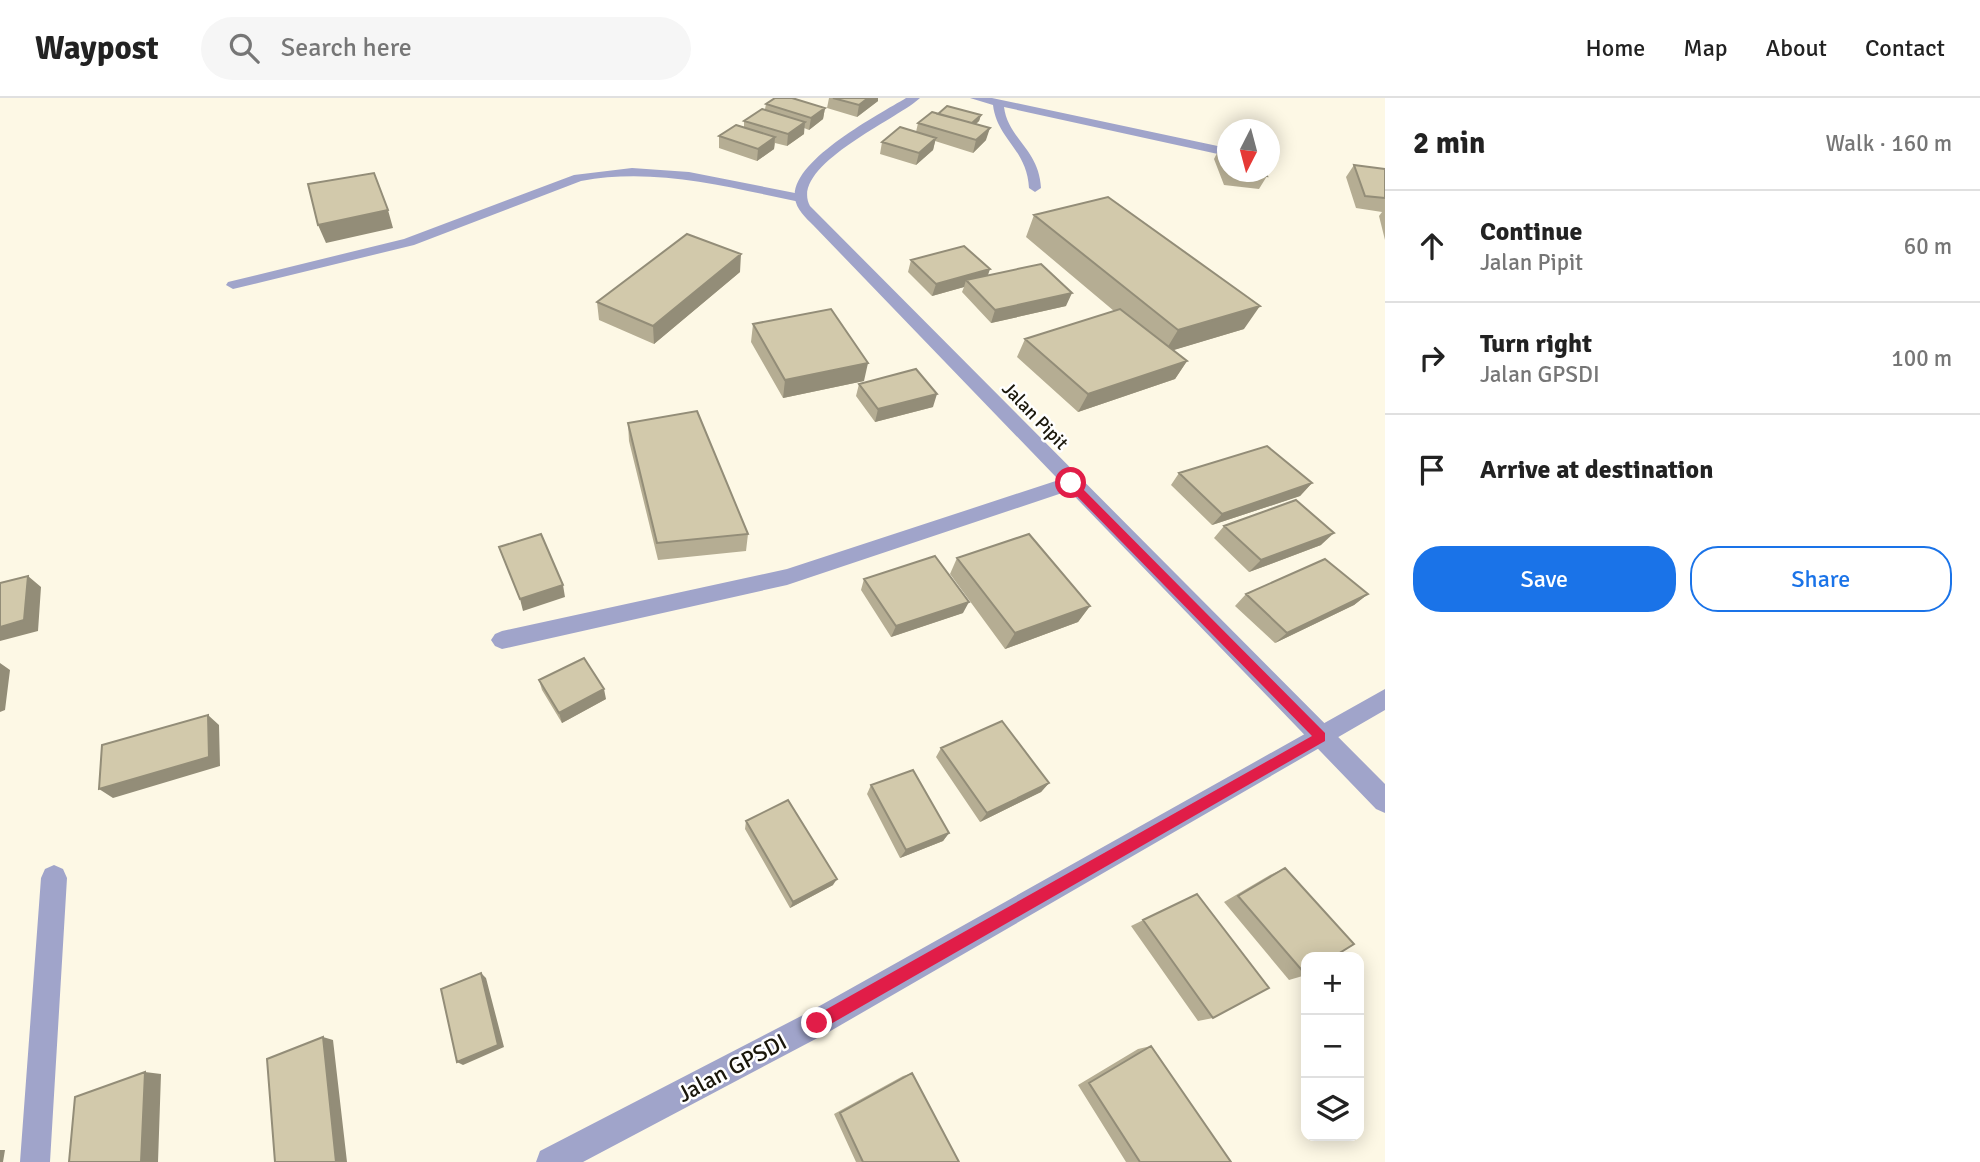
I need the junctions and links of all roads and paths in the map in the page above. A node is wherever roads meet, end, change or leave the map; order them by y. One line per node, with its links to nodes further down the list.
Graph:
1 (914, 98): 6 (street)
2 (976, 98): 3 (street)
3 (998, 103): 4 (street); 5 (street)
4 (1217, 150)
5 (1035, 188)
6 (800, 198): 7 (street); 8 (street, Jalan Pipit)
7 (233, 285)
8 (1071, 483): 9 (street); 11 (street, Jalan Pipit)
9 (502, 640)
10 (1385, 699): 11 (street, Jalan GPSDI)
11 (1321, 737): 12 (street, Jalan Pipit); 15 (street, Jalan GPSDI)
12 (1385, 801)
13 (54, 878): 14 (street)
14 (35, 1162)
15 (551, 1162)

